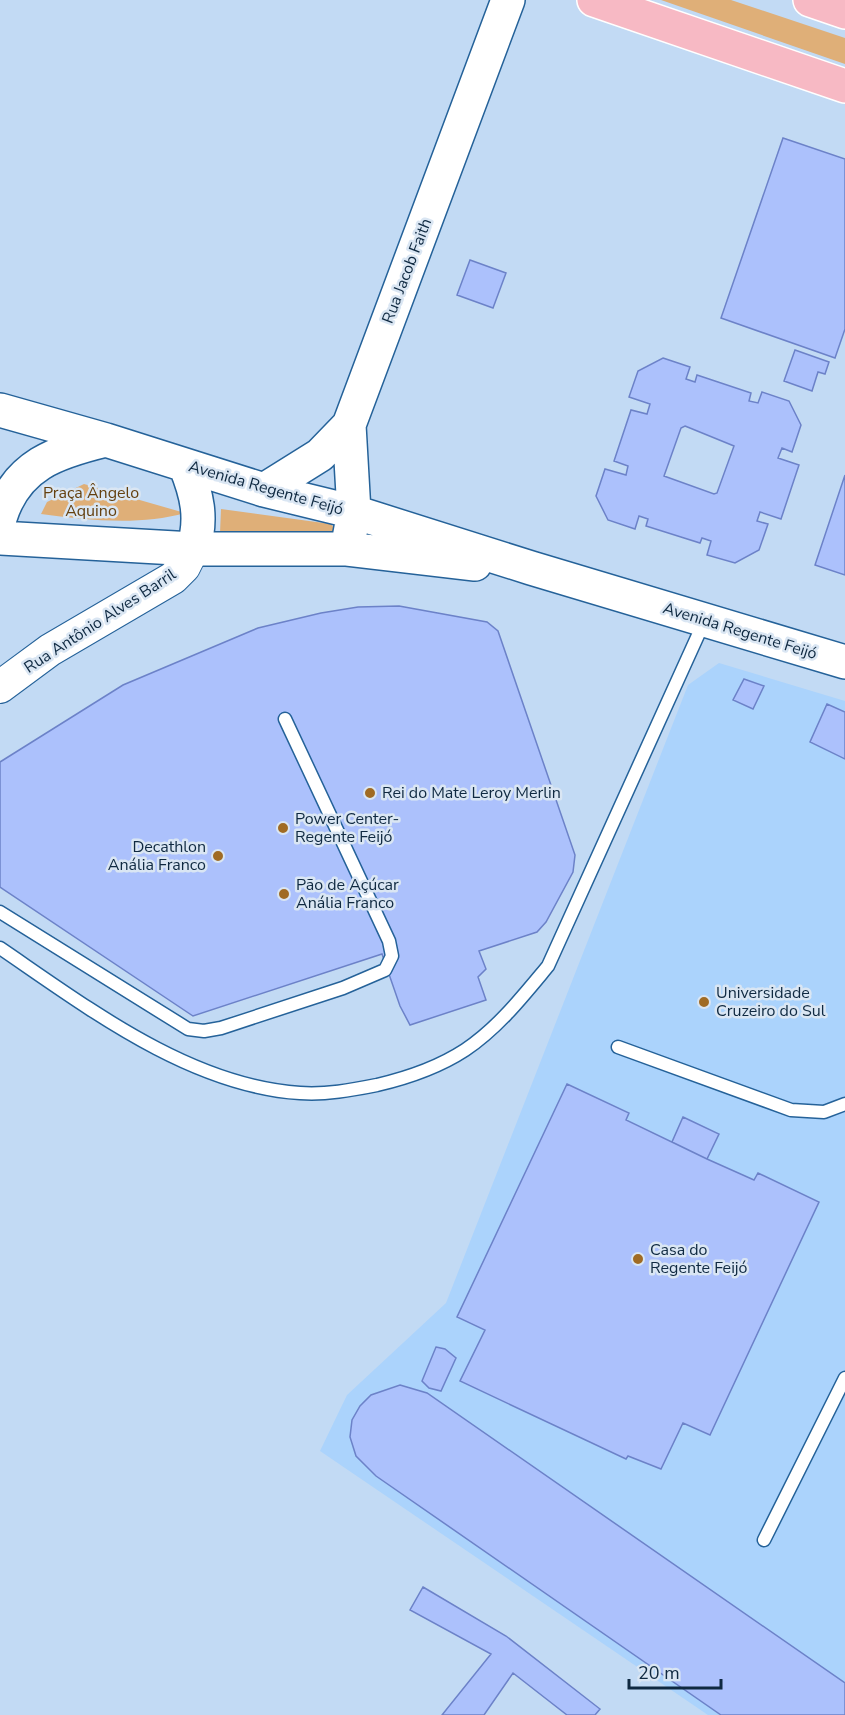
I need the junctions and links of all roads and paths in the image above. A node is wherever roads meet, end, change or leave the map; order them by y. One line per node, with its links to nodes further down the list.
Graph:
1 (508, 0): 7 (main road, Rua Jacob Faith)
2 (594, 0): 5 (main road)
3 (810, 0): 4 (main road)
4 (845, 12)
5 (845, 86)
6 (0, 410): 8 (main road, Avenida Regente Feijó)
7 (349, 425): 10 (main road); 11 (main road, Rua Jacob Faith)
8 (106, 440): 9 (main road, Avenida Regente Feijó); 12 (main road)
9 (185, 465): 10 (main road, Avenida Regente Feijó); 14 (main road)
10 (264, 490): 11 (main road, Avenida Regente Feijó)
11 (354, 512): 15 (main road, Rua Jacob Faith); 16 (main road, Avenida Regente Feijó)
12 (0, 518)
13 (0, 538): 14 (main road, Avenida Regente Feijó)
14 (193, 549): 15 (main road, Avenida Regente Feijó); 19 (street, Rua Antônio Alves Barril)
15 (347, 549): 16 (main road, Avenida Regente Feijó)
16 (531, 568): 17 (main road, Avenida Regente Feijó)
17 (705, 621): 18 (main road, Avenida Regente Feijó); 22 (lane)
18 (845, 662)
19 (0, 687)
20 (285, 719): 21 (lane)
21 (0, 912)
22 (0, 948)
23 (618, 1047): 24 (lane)
24 (845, 1104)
25 (845, 1378): 26 (lane)
26 (764, 1540)

